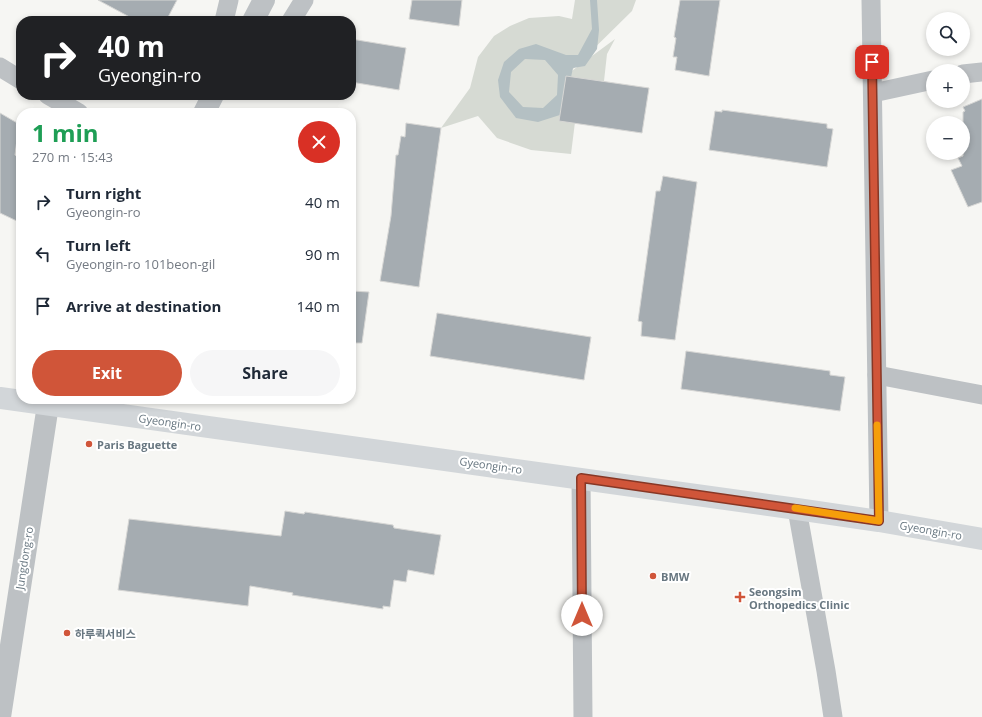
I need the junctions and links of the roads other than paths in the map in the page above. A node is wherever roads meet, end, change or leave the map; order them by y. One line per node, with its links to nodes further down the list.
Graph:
1 (229, 0): 5 (street)
2 (264, 0): 6 (street)
3 (304, 0): 7 (street)
4 (871, 0): 13 (street)
5 (225, 16)
6 (256, 16)
7 (293, 16)
8 (0, 67): 11 (street)
9 (982, 72): 10 (street)
10 (970, 73)
11 (16, 77)
12 (926, 82): 13 (street)
13 (873, 93): 18 (street)
14 (57, 100): 16 (street)
15 (218, 100): 17 (street)
16 (70, 108)
17 (209, 108)
18 (877, 375): 19 (street); 26 (street)
19 (982, 395)
20 (0, 398): 21 (main road, Gyeongin-ro)
21 (16, 399)
22 (49, 404): 28 (street, Jungdong-ro)
23 (63, 404): 24 (main road, Gyeongin-ro)
24 (581, 478): 25 (main road, Gyeongin-ro); 29 (street)
25 (797, 509): 26 (main road, Gyeongin-ro); 30 (street)
26 (879, 521): 27 (main road, Gyeongin-ro)
27 (982, 539)
28 (0, 717)
29 (583, 717)
30 (833, 717)

